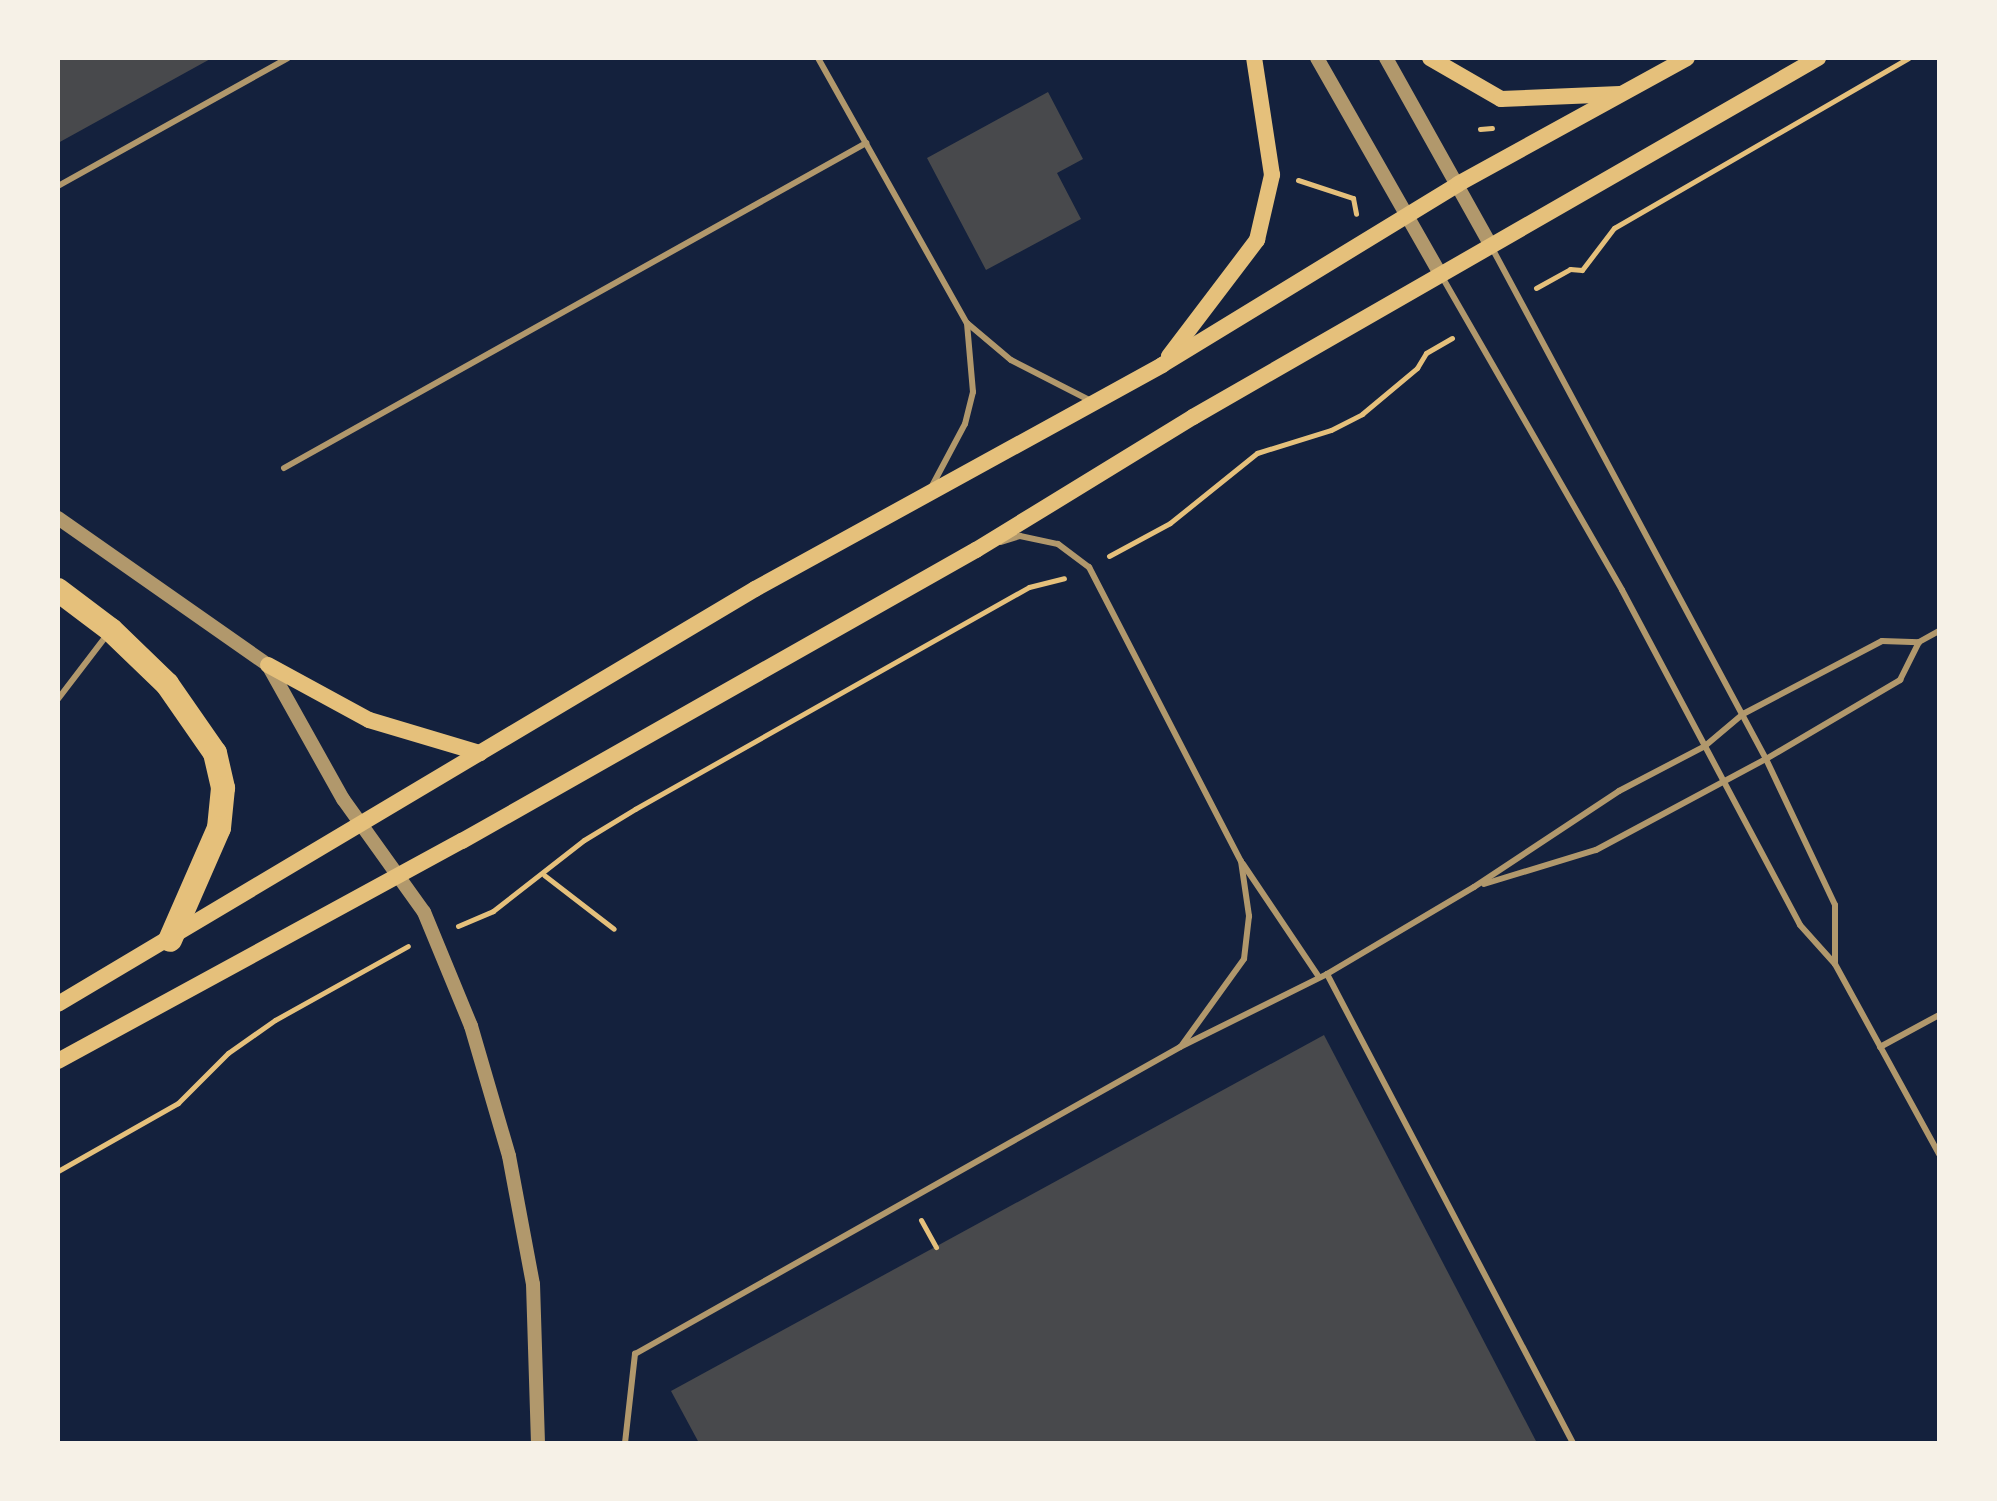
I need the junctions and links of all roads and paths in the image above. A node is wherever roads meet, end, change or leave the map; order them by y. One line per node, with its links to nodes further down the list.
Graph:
1 (288, 58): 16 (lane)
2 (818, 58): 13 (lane)
3 (1254, 58): 24 (main road)
4 (1317, 58): 17 (street)
5 (1386, 58): 15 (street)
6 (1430, 58): 10 (main road)
7 (1687, 58): 10 (main road)
8 (1818, 58): 19 (main road)
9 (1909, 58): 20 (path)
10 (1626, 94): 15 (main road)
11 (1480, 129): 12 (path)
12 (1496, 136)
13 (866, 143): 22 (lane); 26 (lane)
14 (1286, 176): 18 (path)
15 (1458, 184): 17 (main road); 19 (street)
16 (58, 186)
17 (1409, 213): 21 (street); 24 (main road)
18 (1356, 215)
19 (1490, 244): 21 (main road); 38 (lane)
20 (1570, 269)
21 (1441, 275): 29 (main road); 39 (lane)
22 (967, 323): 25 (lane); 27 (lane)
23 (1426, 353): 30 (path)
24 (1162, 365): 25 (main road)
25 (1091, 401): 27 (main road)
26 (284, 468)
27 (929, 490): 40 (main road)
28 (58, 518): 36 (street)
29 (976, 550): 44 (lane); 45 (main road)
30 (1107, 557)
31 (1074, 575): 46 (path)
32 (58, 590): 33 (highway)
33 (111, 630): 37 (lane); 50 (highway)
34 (1939, 631): 35 (lane)
35 (1919, 642): 38 (lane); 41 (lane)
36 (268, 665): 40 (main road); 43 (street)
37 (58, 699)
38 (1743, 714): 39 (lane); 41 (lane)
39 (1705, 746): 42 (lane); 47 (lane)
40 (480, 753): 43 (main road)
41 (1766, 759): 42 (lane); 52 (lane)
42 (1724, 781): 47 (lane); 52 (lane)
43 (361, 826): 45 (street); 50 (main road)
44 (1241, 861): 54 (lane); 57 (lane)
45 (400, 873): 59 (main road); 64 (street)
46 (544, 875): 48 (path); 49 (path)
47 (1474, 887): 53 (lane)
48 (470, 922)
49 (614, 929)
50 (170, 940): 55 (main road)
51 (392, 953): 61 (path)
52 (1835, 964): 58 (lane)
53 (1327, 974): 54 (lane); 66 (lane)
54 (1319, 977): 57 (lane)
55 (58, 1004)
56 (1939, 1015): 58 (lane)
57 (1180, 1047): 62 (lane)
58 (1880, 1047): 60 (lane)
59 (58, 1061)
60 (1939, 1154)
61 (58, 1171)
62 (911, 1199): 63 (path); 65 (lane)
63 (936, 1247)
64 (538, 1443)
65 (625, 1443)
66 (1573, 1443)

